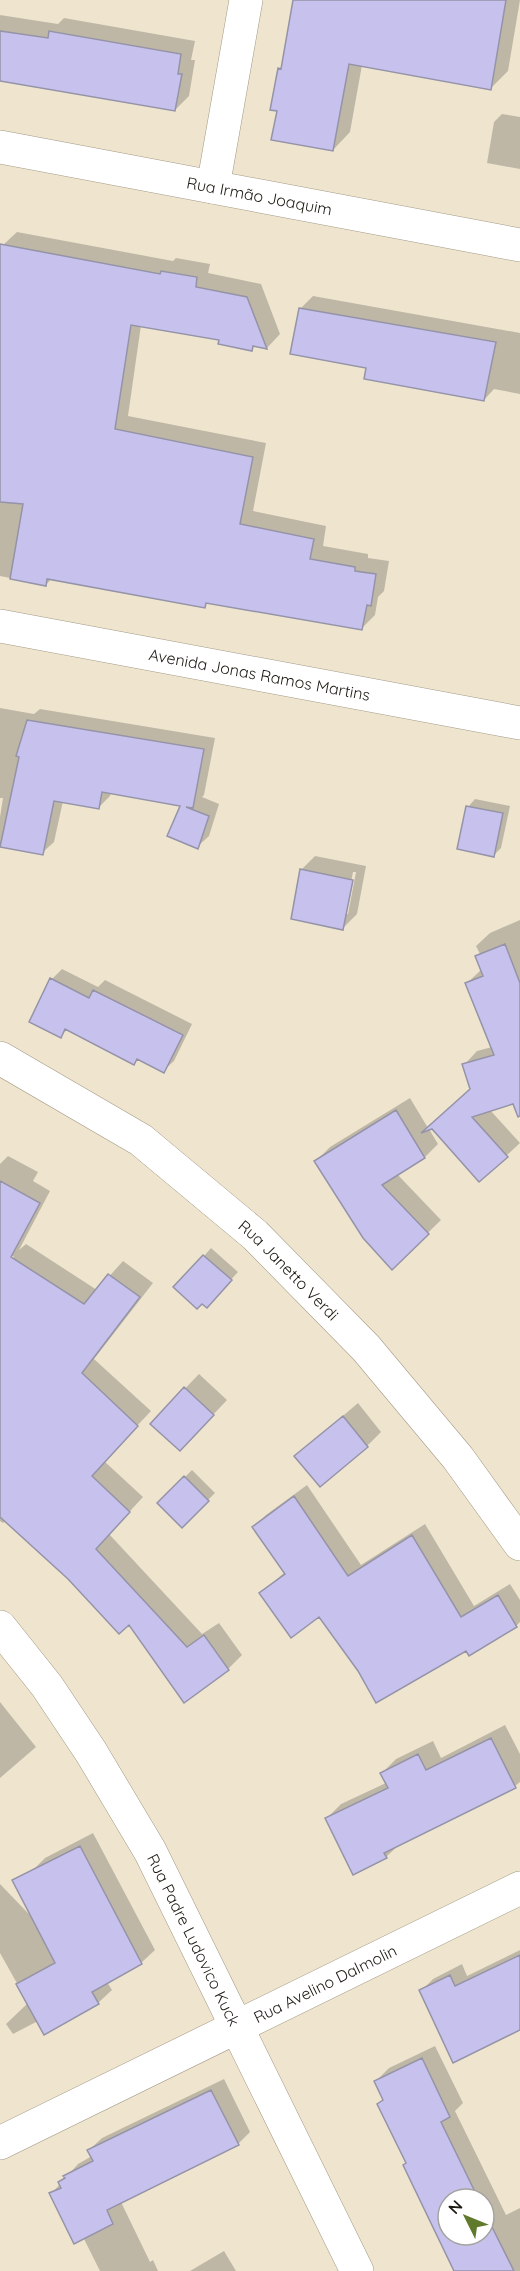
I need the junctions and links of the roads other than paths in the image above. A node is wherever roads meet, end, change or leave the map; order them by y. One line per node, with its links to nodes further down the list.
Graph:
1 (246, 0): 3 (street)
2 (0, 147): 3 (street, Rua Irmão Joaquim)
3 (213, 187): 4 (street, Rua Irmão Joaquim)
4 (520, 245)
5 (0, 626): 6 (street, Avenida Jonas Ramos Martins)
6 (520, 723)
7 (0, 1058): 8 (street, Rua Janetto Verdi)
8 (520, 1544)
9 (0, 1627): 11 (street, Rua Padre Ludovico Kuck)
10 (520, 1888): 11 (street, Rua Avelino Dalmolin)
11 (237, 2027): 12 (street, Rua Avelino Dalmolin); 13 (street, Rua Padre Ludovico Kuck)
12 (0, 2143)
13 (357, 2271)

